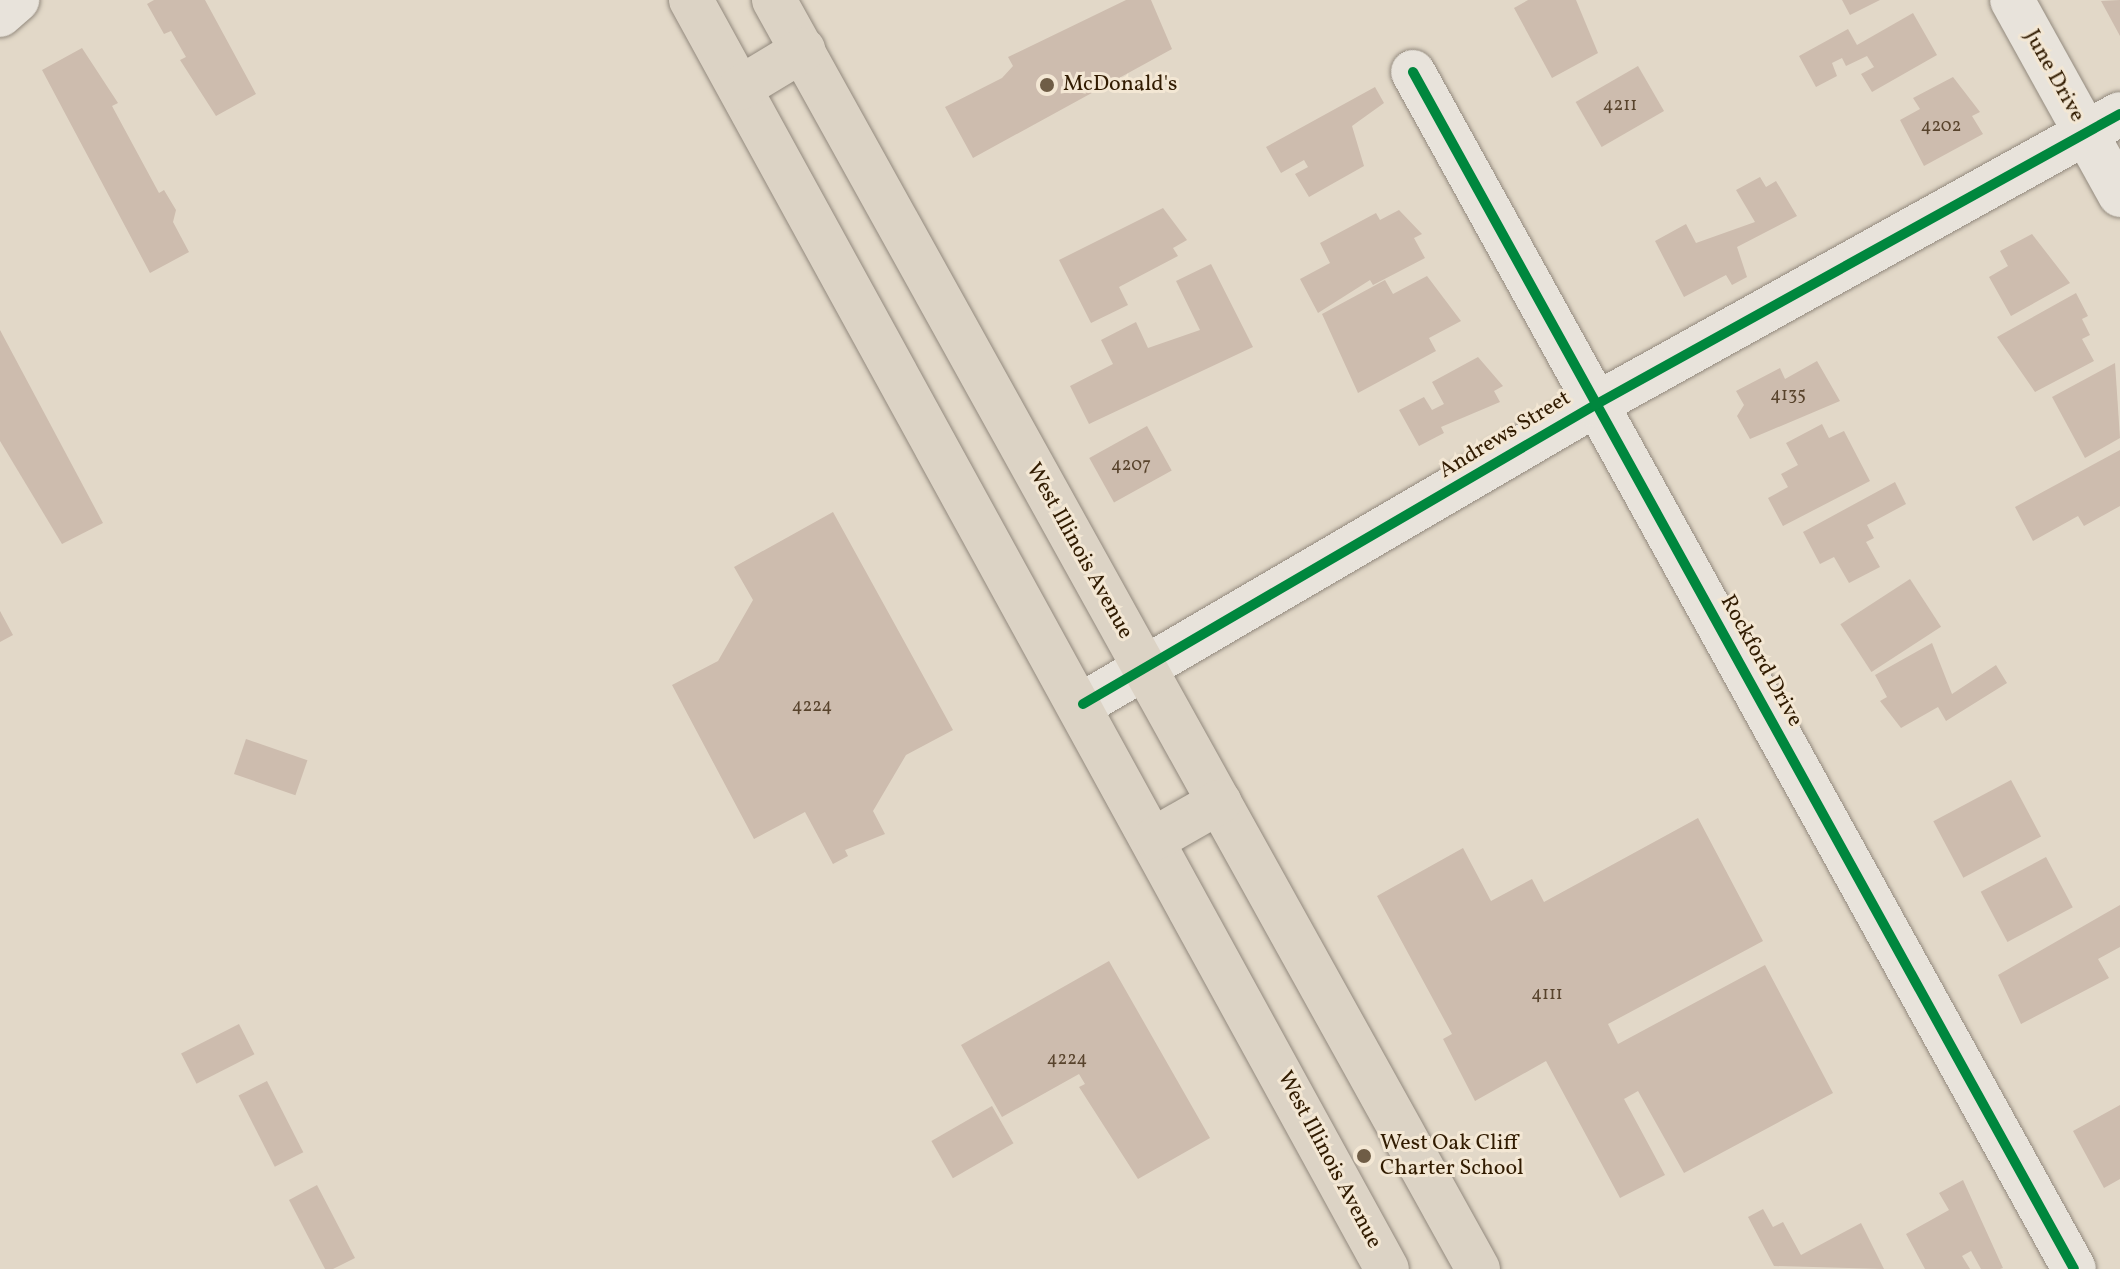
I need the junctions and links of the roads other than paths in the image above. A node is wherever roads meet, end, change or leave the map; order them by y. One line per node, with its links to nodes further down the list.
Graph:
1 (17, 0): 5 (street)
2 (691, 0): 8 (main road, West Illinois Avenue)
3 (774, 0): 6 (main road, West Illinois Avenue)
4 (2012, 0): 9 (street, June Drive)
5 (0, 15)
6 (803, 50): 8 (main road); 12 (main road, West Illinois Avenue)
7 (1413, 72): 11 (street, Rockford Drive)
8 (740, 88): 13 (main road, West Illinois Avenue)
9 (2103, 123): 10 (street, June Drive); 11 (street, Andrews Street)
10 (2120, 195)
11 (1595, 405): 12 (street, Andrews Street); 18 (street, Rockford Drive)
12 (1144, 668): 13 (street, Andrews Street); 14 (main road, West Illinois Avenue)
13 (1083, 704): 15 (main road, West Illinois Avenue)
14 (1219, 802): 15 (main road); 17 (main road, West Illinois Avenue)
15 (1156, 838): 16 (main road, West Illinois Avenue)
16 (1387, 1269)
17 (1478, 1269)
18 (2074, 1269)

